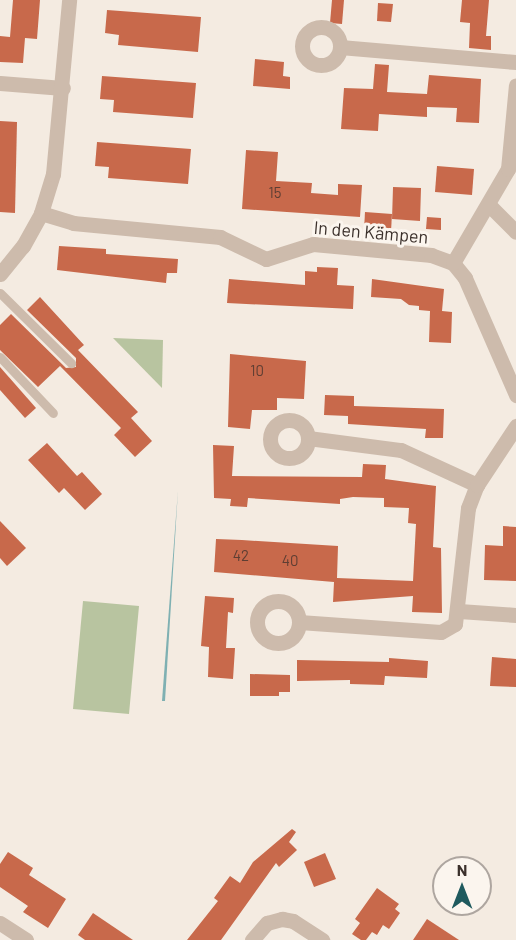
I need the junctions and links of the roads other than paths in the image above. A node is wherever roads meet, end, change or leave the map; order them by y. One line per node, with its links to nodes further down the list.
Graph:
1 (69, 0): 6 (street)
2 (340, 47): 3 (street)
3 (516, 62)
4 (0, 83): 6 (street)
5 (516, 85): 7 (street)
6 (63, 88): 8 (street)
7 (489, 205): 9 (street); 10 (street)
8 (41, 213): 10 (street, In den Kämpen); 11 (street)
9 (516, 232)
10 (453, 263): 15 (street)
11 (0, 274)
12 (0, 293): 14 (lane)
13 (0, 357): 16 (lane)
14 (71, 363)
15 (516, 394)
16 (53, 412)
17 (516, 426): 19 (street)
18 (308, 438): 19 (street)
19 (477, 485): 20 (street)
20 (459, 611): 21 (street); 22 (street)
21 (516, 615)
22 (299, 622)
23 (0, 923): 24 (street)
24 (26, 940)
25 (252, 940): 26 (street)
26 (322, 940)

